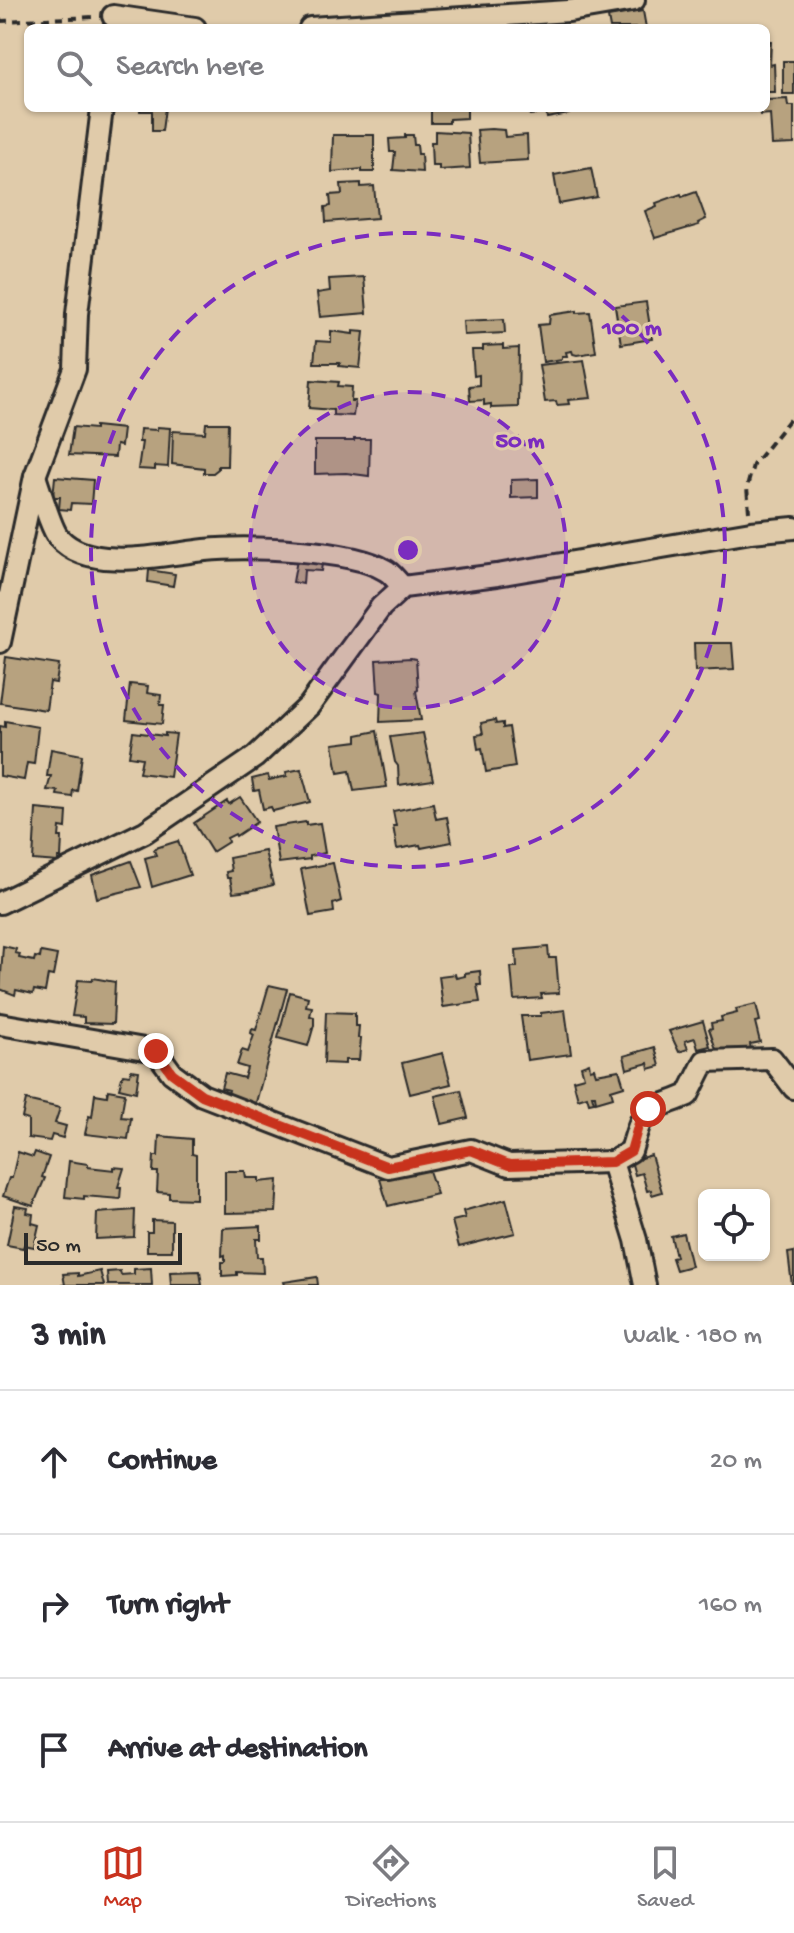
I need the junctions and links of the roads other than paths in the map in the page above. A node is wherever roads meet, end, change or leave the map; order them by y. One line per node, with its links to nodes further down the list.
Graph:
1 (634, 0): 2 (street)
2 (571, 6): 5 (street)
3 (116, 15): 4 (street)
4 (171, 24)
5 (357, 24)
6 (102, 112): 7 (street)
7 (35, 476): 9 (street); 10 (street)
8 (794, 528): 9 (street)
9 (403, 587): 11 (street)
10 (0, 642)
11 (0, 903)
12 (0, 1024): 14 (street)
13 (794, 1088): 14 (street)
14 (612, 1162): 15 (street)
15 (645, 1285)

